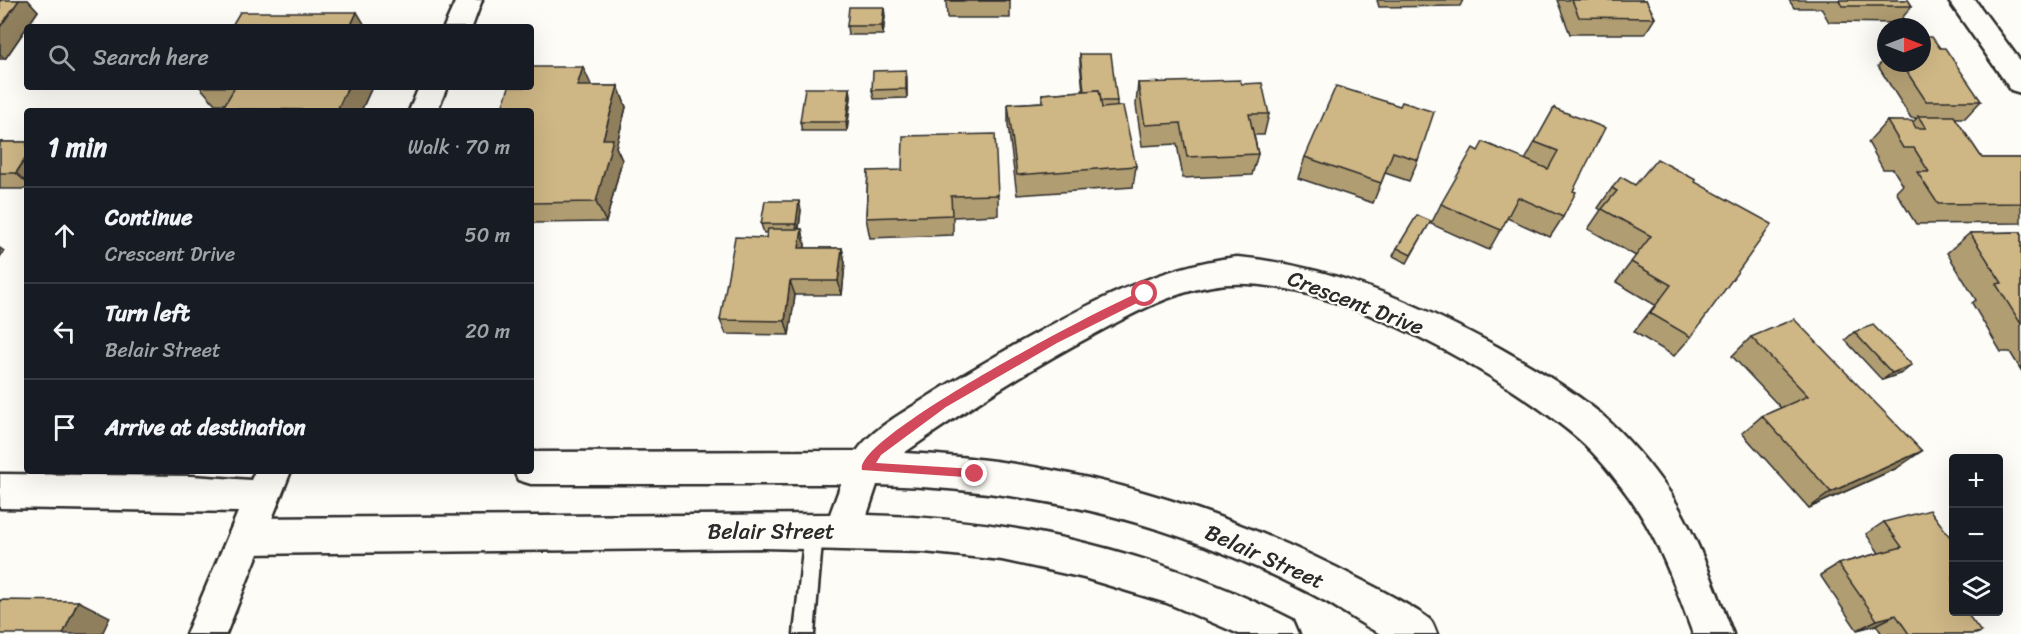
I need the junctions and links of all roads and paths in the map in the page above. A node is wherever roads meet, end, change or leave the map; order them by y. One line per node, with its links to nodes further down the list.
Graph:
1 (469, 0): 3 (street)
2 (1961, 0): 4 (street)
3 (459, 24)
4 (2021, 83)
5 (432, 90): 6 (street)
6 (424, 108)
7 (866, 467): 8 (street, Belair Street); 11 (street, Crescent Drive); 16 (street, Belair Street); 17 (street, Crescent Drive)
8 (534, 468)
9 (268, 484): 10 (street); 12 (street)
10 (0, 491)
11 (829, 531): 12 (street, Belair Street); 14 (lane); 15 (street, Belair Street)
12 (248, 536): 13 (street)
13 (206, 634)
14 (804, 634)
15 (1279, 634)
16 (1417, 634)
17 (1713, 634)

